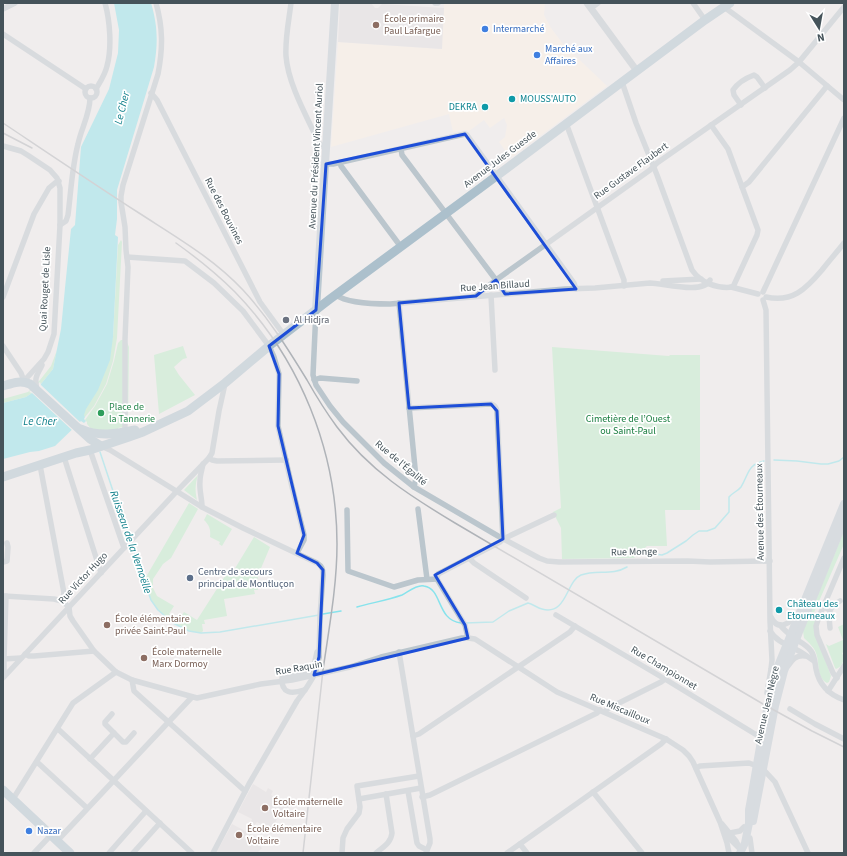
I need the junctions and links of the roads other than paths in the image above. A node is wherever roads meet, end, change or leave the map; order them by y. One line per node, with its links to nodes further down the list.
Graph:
1 (15, 3): 13 (street)
2 (105, 3): 22 (street)
3 (156, 3): 23 (street)
4 (291, 3): 31 (street)
5 (335, 3): 31 (main road, Avenue du Président Vincent Auriol)
6 (435, 3): 7 (street)
7 (438, 3)
8 (598, 3): 11 (street)
9 (693, 3): 14 (street)
10 (727, 5): 14 (main road, Avenue Jules Guesde); 16 (street)
11 (589, 6): 17 (street)
12 (844, 7): 16 (street, Rue Gustave Flaubert)
13 (3, 8)
14 (705, 20): 17 (main road, Avenue Jules Guesde)
15 (3, 34): 21 (street)
16 (799, 62): 19 (street); 20 (street, Rue Gustave Flaubert)
17 (637, 71): 18 (main road, Avenue Jules Guesde)
18 (622, 82): 28 (main road, Avenue Jules Guesde); 35 (street)
19 (827, 86): 25 (street); 38 (street)
20 (765, 88): 26 (street, Rue Gustave Flaubert); 26 (street)
21 (86, 89): 22 (street); 24 (street)
22 (96, 89): 24 (street)
23 (151, 93): 45 (street); 63 (street, Rue des Bouvines)
24 (90, 98): 41 (street)
25 (844, 100)
26 (741, 104): 29 (street, Rue Gustave Flaubert)
27 (844, 118): 59 (street)
28 (566, 123): 36 (main road, Avenue Jules Guesde); 39 (street)
29 (711, 125): 35 (street, Rue Gustave Flaubert); 38 (street)
30 (3, 146): 37 (street)
31 (327, 148): 34 (main road, Avenue du Président Vincent Auriol)
32 (401, 149): 33 (street); 36 (street); 40 (street)
33 (340, 162): 34 (street); 44 (street)
34 (326, 164): 62 (main road, Avenue du Président Vincent Auriol)
35 (654, 166): 39 (street, Rue Gustave Flaubert); 46 (street)
36 (496, 176): 40 (main road, Avenue Jules Guesde); 43 (street)
37 (59, 181): 41 (street, Quai Rouget de Lisle); 60 (street)
38 (742, 187): 53 (street)
39 (597, 207): 43 (street, Rue Gustave Flaubert); 52 (street)
40 (446, 213): 44 (main road, Avenue Jules Guesde); 48 (street)
41 (60, 225): 66 (street, Quai Rouget de Lisle)
42 (844, 243): 59 (street)
43 (546, 244): 48 (street, Rue Gustave Flaubert); 54 (street)
44 (400, 247): 56 (main road, Avenue Jules Guesde)
45 (127, 257): 65 (street); 76 (street)
46 (688, 258): 47 (street); 50 (street)
47 (692, 270): 49 (street); 50 (street)
48 (496, 280): 55 (street); 58 (street, Rue Gustave Flaubert)
49 (689, 280): 50 (street); 51 (street)
50 (706, 280): 51 (street); 53 (street)
51 (657, 283): 52 (street, Rue Jean Billaud)
52 (624, 286): 54 (street, Rue Jean Billaud)
53 (733, 288): 59 (street)
54 (576, 289): 55 (street, Rue Jean Billaud)
55 (505, 294): 57 (street, Rue Jean Billaud)
56 (336, 295): 61 (street, Rue Jean Billaud); 62 (main road, Avenue Jules Guesde)
57 (491, 295): 58 (street, Rue Jean Billaud); 67 (street)
58 (476, 296): 61 (street, Rue Jean Billaud)
59 (762, 296): 101 (street, Avenue des Étourneaux)
60 (3, 297)
61 (399, 303): 74 (street)
62 (316, 310): 63 (main road, Avenue Jules Guesde); 68 (street)
63 (284, 335): 65 (main road, Avenue Jules Guesde)
64 (3, 346): 71 (street)
65 (270, 346): 70 (main road, Avenue Jules Guesde); 83 (street)
66 (44, 359): 71 (street, Quai Rouget de Lisle); 71 (street)
67 (495, 370)
68 (313, 377): 69 (street); 87 (street, Rue de l'Égalité)
69 (357, 381)
70 (225, 383): 73 (main road, Avenue Jules Guesde); 75 (street)
71 (32, 385): 72 (main road); 79 (main road)
72 (3, 386)
73 (210, 394): 75 (street); 77 (main road, Avenue Jules Guesde)
74 (409, 408): 87 (street); 95 (street)
75 (219, 411): 82 (street)
76 (126, 422): 78 (street); 78 (street)
77 (156, 426): 78 (main road); 80 (main road)
78 (125, 432): 79 (main road); 80 (street)
79 (85, 436): 80 (main road); 80 (main road); 81 (main road); 97 (street)
80 (107, 447): 88 (street)
81 (64, 457): 85 (main road); 103 (street)
82 (209, 458): 83 (street); 84 (street, Rue Victor Hugo)
83 (286, 460): 98 (street)
84 (203, 464): 88 (street, Rue Victor Hugo); 90 (street)
85 (40, 465): 86 (main road); 108 (street)
86 (3, 478)
87 (414, 487): 95 (street, Rue de l'Égalité)
88 (177, 491): 90 (street); 97 (street, Rue Victor Hugo)
89 (844, 504): 114 (main road, Avenue Jean Nègre)
90 (202, 508): 98 (street)
91 (418, 509): 104 (street)
92 (347, 510): 104 (street)
93 (554, 516): 95 (street)
94 (844, 521): 121 (main road, Avenue Jean Nègre)
95 (503, 539): 99 (street); 101 (street, Rue Monge)
96 (7, 543): 102 (street)
97 (126, 546): 103 (street, Rue Victor Hugo)
98 (297, 553): 122 (street)
99 (469, 558): 105 (street); 107 (street)
100 (844, 558): 111 (street)
101 (770, 561): 115 (street, Avenue des Étourneaux)
102 (3, 562)
103 (101, 572): 110 (street, Rue Victor Hugo)
104 (427, 579): 105 (street)
105 (437, 579): 120 (street)
106 (4, 596): 108 (street); 128 (street)
107 (526, 598)
108 (62, 601): 110 (street)
109 (840, 601): 112 (street)
110 (69, 607): 124 (street, Rue Raquin); 126 (street, Rue Victor Hugo)
111 (824, 607): 112 (street); 135 (street)
112 (830, 610): 118 (street)
113 (556, 615): 116 (street, Rue Championnet)
114 (798, 616): 117 (street); 121 (main road, Avenue Jean Nègre)
115 (771, 617): 117 (street); 119 (street, Avenue des Étourneaux)
116 (575, 626): 131 (street); 136 (street, Rue Championnet)
117 (780, 626): 121 (street)
118 (830, 628)
119 (770, 631): 123 (street); 147 (street, Avenue des Étourneaux)
120 (468, 638): 125 (street, Rue Raquin); 131 (street, Rue Miscailloux)
121 (793, 638): 123 (main road, Avenue Jean Nègre); 129 (street)
122 (319, 643): 138 (street); 139 (street, bridge)
123 (790, 646): 127 (street); 132 (main road, Avenue Jean Nègre); 147 (main road, Avenue Jean Nègre)
124 (94, 651): 126 (street); 133 (street, Rue Raquin)
125 (399, 652): 138 (street, Rue Raquin); 151 (street)
126 (23, 656): 128 (street); 134 (street, Rue Victor Hugo)
127 (807, 656): 129 (street); 132 (street)
128 (3, 659): 134 (street)
129 (814, 661): 140 (street)
130 (844, 666): 135 (street)
131 (519, 667): 144 (street, Rue Miscailloux); 151 (street)
132 (784, 671): 157 (main road, Avenue Jean Nègre)
133 (116, 672): 137 (street, Rue Raquin); 148 (street)
134 (4, 677)
135 (836, 678): 140 (street)
136 (665, 679): 144 (street); 152 (street, Rue Championnet)
137 (132, 680): 141 (street, Rue Raquin); 146 (street)
138 (281, 681): 139 (street); 141 (street, Rue Raquin)
139 (305, 690): 164 (street)
140 (828, 691): 142 (street)
141 (192, 697): 146 (street)
142 (844, 700)
143 (790, 709): 154 (street)
144 (602, 711): 153 (street, Rue Miscailloux); 167 (street)
145 (112, 714): 149 (street)
146 (169, 721): 160 (street); 164 (street)
147 (764, 724): 152 (main road, Avenue Jean Nègre)
148 (58, 728): 155 (street); 156 (street)
149 (114, 733): 150 (street); 155 (street)
150 (134, 733)
151 (413, 736): 159 (street)
152 (762, 737): 157 (main road, Avenue Jean Nègre)
153 (666, 739): 158 (street, Rue Miscailloux); 165 (street)
154 (844, 739)
155 (90, 758): 160 (street)
156 (37, 762): 168 (street); 170 (street)
157 (760, 767): 158 (street); 171 (main road, Avenue Jean Nègre); 178 (main road, Avenue Jean Nègre); 195 (street)
158 (696, 768): 174 (street, Rue Miscailloux)
159 (419, 776): 161 (street); 169 (street)
160 (114, 780): 170 (street); 172 (street)
161 (421, 788): 163 (street); 167 (street)
162 (3, 790): 168 (main road)
163 (408, 790): 166 (street); 180 (street)
164 (245, 791): 186 (street)
165 (593, 792): 179 (street); 191 (street)
166 (386, 794): 169 (street); 188 (street)
167 (422, 797): 180 (street)
168 (13, 799): 177 (main road)
169 (359, 799): 187 (street)
170 (87, 808): 177 (street)
171 (749, 810): 175 (main road, Avenue Jean Nègre); 193 (main road, Avenue Jean Nègre)
172 (146, 811): 173 (street); 183 (street)
173 (160, 823): 184 (street); 185 (street)
174 (721, 825): 176 (street); 193 (street)
175 (744, 826): 176 (street); 193 (main road, Avenue Jean Nègre)
176 (727, 834): 192 (street); 193 (street)
177 (54, 838): 181 (street); 182 (main road)
178 (750, 838): 193 (main road, Avenue Jean Nègre); 194 (street)
179 (520, 844): 189 (street); 190 (street)
180 (427, 851)
181 (34, 853)
182 (70, 853)
183 (109, 853)
184 (133, 853)
185 (192, 853)
186 (213, 853)
187 (342, 853)
188 (376, 853)
189 (508, 853)
190 (527, 853)
191 (642, 853)
192 (729, 853)
193 (741, 853)
194 (752, 853)
195 (808, 853)

